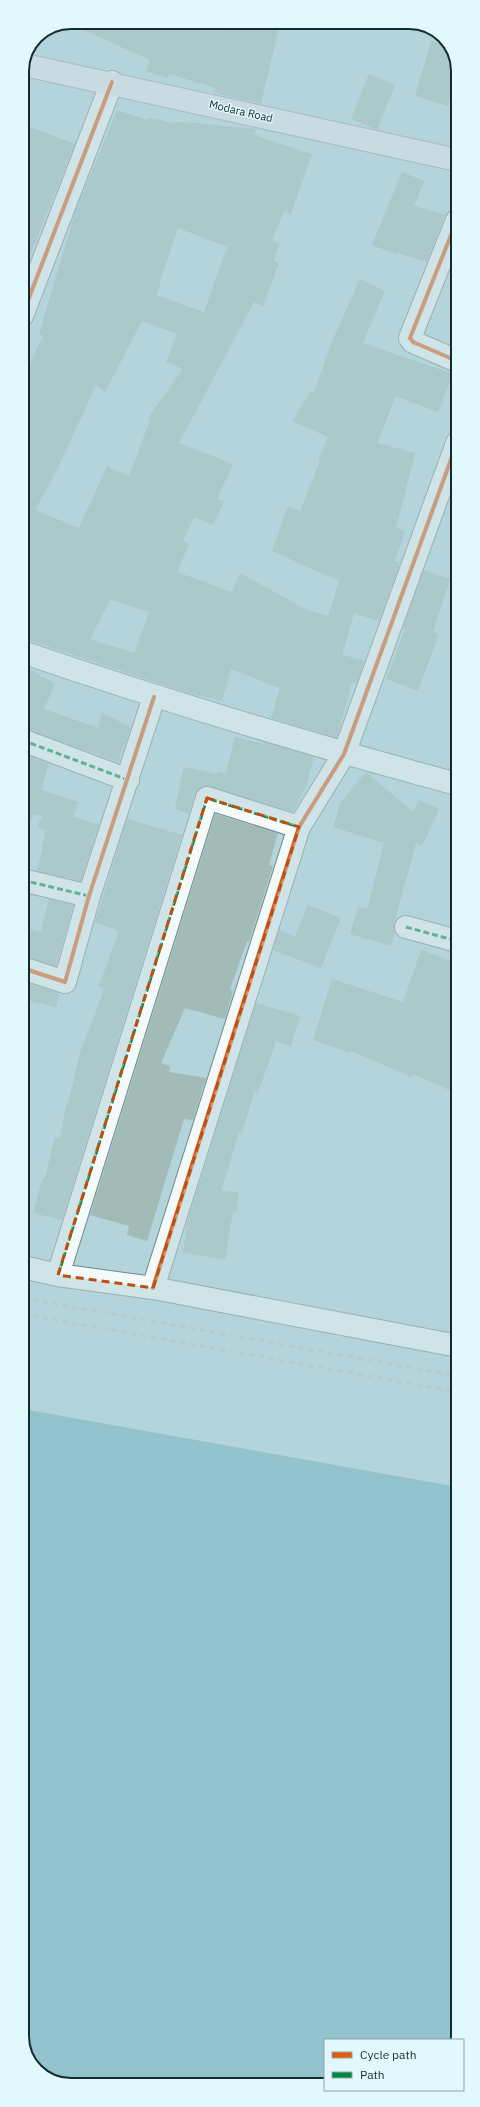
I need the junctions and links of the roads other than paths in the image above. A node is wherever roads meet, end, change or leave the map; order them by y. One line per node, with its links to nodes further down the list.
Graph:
1 (30, 66): 2 (main road, Modara Road)
2 (112, 82): 3 (main road, Modara Road); 5 (street)
3 (451, 159)
4 (451, 235): 6 (street)
5 (29, 298)
6 (451, 358)
7 (451, 460): 11 (street)
8 (29, 654): 9 (street)
9 (154, 696): 11 (street); 12 (street)
10 (29, 743): 12 (street)
11 (344, 754): 13 (street); 14 (street)
12 (128, 780): 16 (street)
13 (451, 782)
14 (299, 827): 21 (street); 22 (street)
15 (29, 882): 16 (street)
16 (89, 896): 19 (street)
17 (406, 927): 18 (street)
18 (451, 940)
19 (29, 970)
20 (29, 1269): 21 (street)
21 (58, 1275): 22 (street)
22 (153, 1288): 23 (street)
23 (451, 1345)

